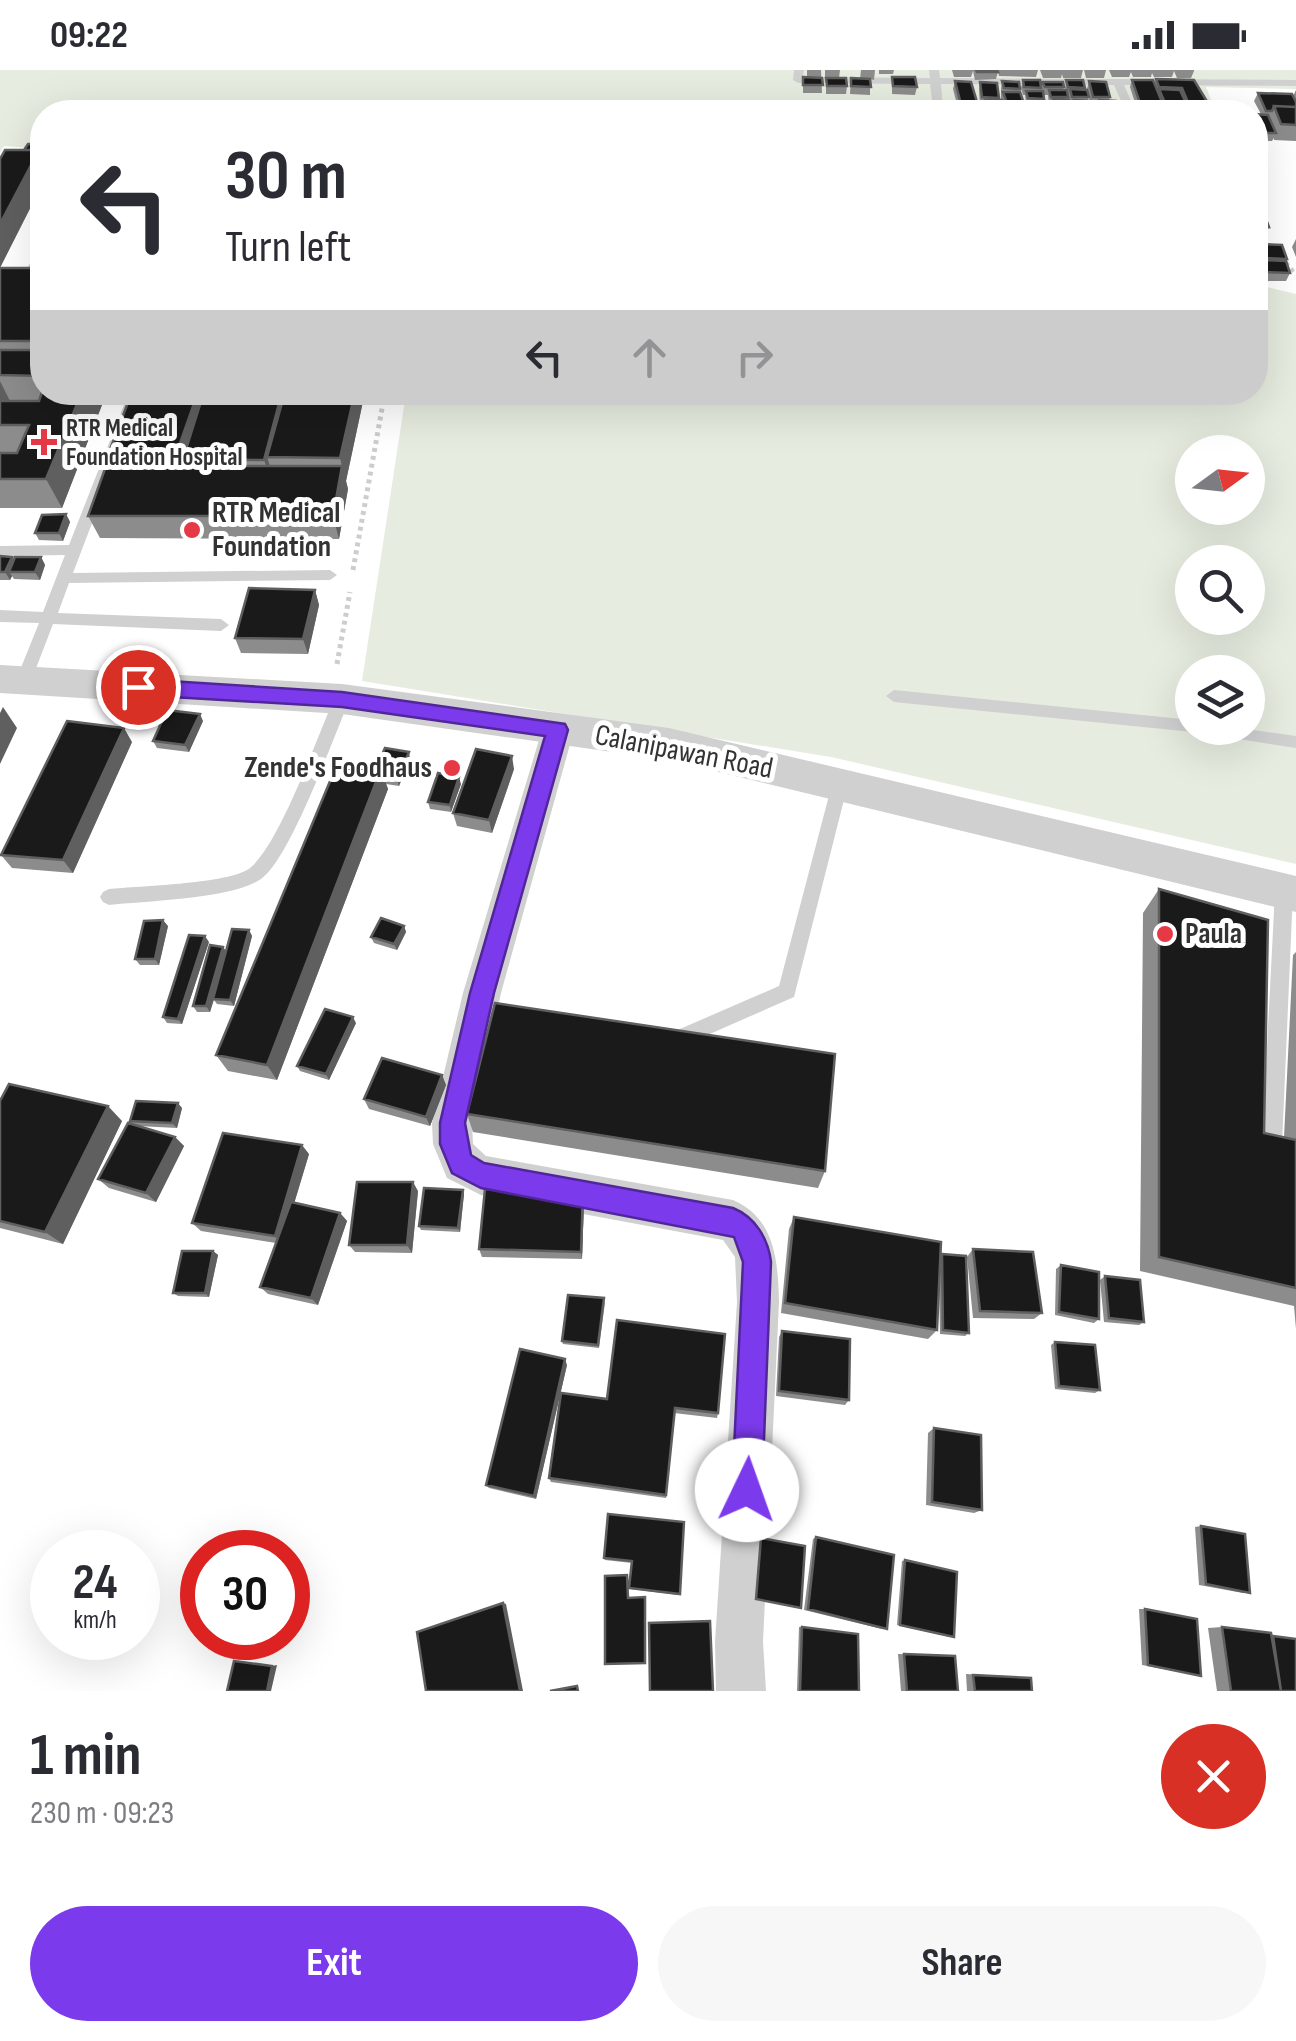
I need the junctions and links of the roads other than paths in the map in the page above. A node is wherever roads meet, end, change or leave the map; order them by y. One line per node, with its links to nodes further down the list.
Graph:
1 (799, 70): 2 (lane)
2 (935, 76): 3 (lane)
3 (1118, 82): 4 (lane); 5 (lane)
4 (1296, 83)
5 (1125, 100)
6 (30, 275): 7 (lane)
7 (26, 283)
8 (131, 405): 9 (lane)
9 (75, 550): 10 (lane); 12 (lane)
10 (0, 551)
11 (330, 575): 12 (lane)
12 (64, 578): 14 (lane)
13 (0, 616): 14 (lane)
14 (49, 616): 15 (lane); 16 (lane)
15 (221, 625)
16 (12, 679): 17 (street, Calanipawan Road)
17 (338, 687): 20 (street, Calanipawan Road); 25 (lane)
18 (894, 696): 19 (lane)
19 (1175, 725)
20 (558, 730): 23 (street, Calanipawan Road); 28 (street)
21 (1265, 737): 22 (lane)
22 (1296, 742)
23 (840, 784): 24 (street, Calanipawan Road); 26 (lane)
24 (1290, 892): 27 (lane)
25 (109, 897)
26 (680, 1038)
27 (1272, 1145)
28 (741, 1691)

